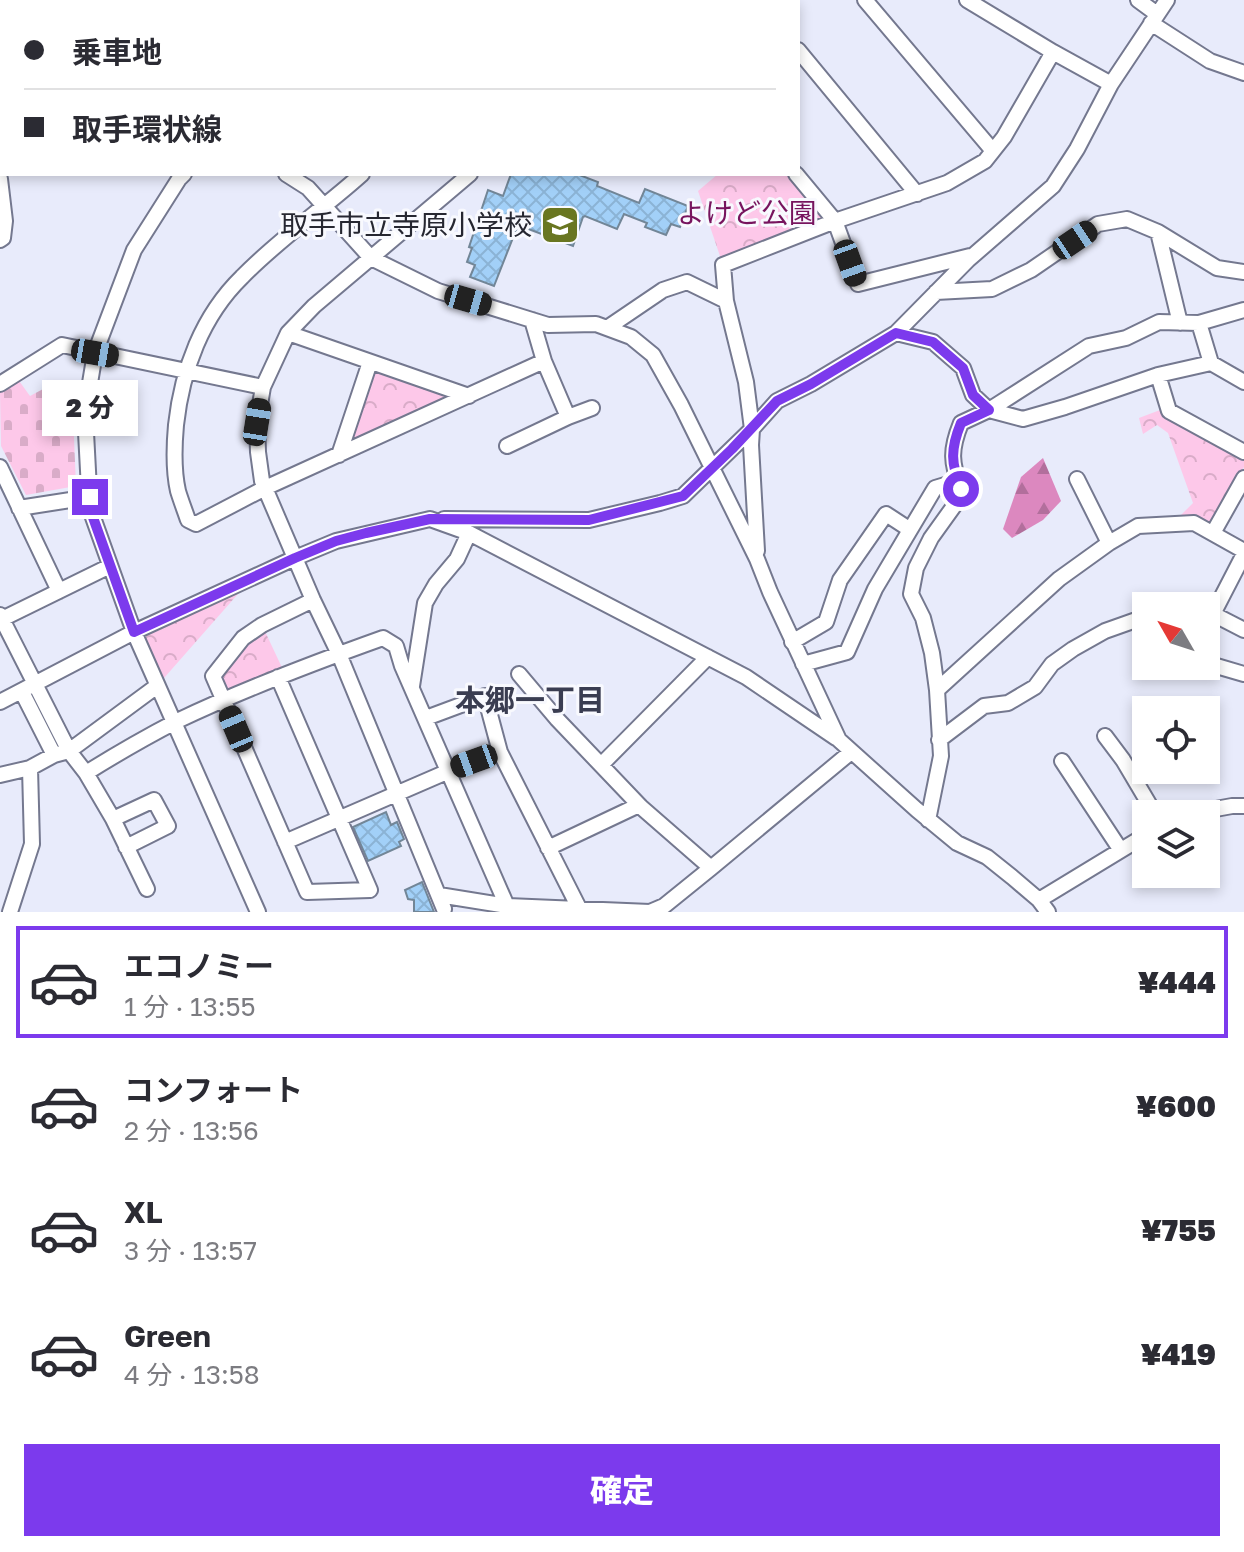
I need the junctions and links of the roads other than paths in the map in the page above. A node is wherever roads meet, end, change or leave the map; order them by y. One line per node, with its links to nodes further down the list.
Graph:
1 (865, 0): 10 (street)
2 (967, 0): 7 (street)
3 (1138, 0): 5 (street)
4 (1167, 0): 5 (street)
5 (1154, 18): 8 (street); 9 (street)
6 (800, 52): 17 (street)
7 (1053, 52): 9 (street); 10 (street)
8 (1244, 73)
9 (1111, 84): 22 (street)
10 (993, 151): 17 (street)
11 (182, 176): 34 (street)
12 (289, 176): 18 (street)
13 (360, 176): 18 (street)
14 (468, 176): 23 (street)
15 (798, 176): 19 (street)
16 (0, 179): 21 (street)
17 (917, 194): 19 (street)
18 (324, 208): 23 (street); 38 (street)
19 (835, 221): 22 (street); 26 (street)
20 (1158, 232): 24 (street); 25 (street); 29 (street)
21 (0, 240)
22 (975, 255): 25 (street)
23 (371, 258): 28 (street); 32 (street)
24 (1244, 272)
25 (936, 292): 33 (street)
26 (726, 301): 31 (street); 47 (street)
27 (1244, 310): 30 (street)
28 (532, 320): 31 (street); 35 (street)
29 (1180, 323): 30 (street); 45 (street)
30 (1199, 323): 37 (street)
31 (607, 328): 52 (street)
32 (288, 333): 36 (street); 42 (street)
33 (896, 333): 45 (street); 47 (street)
34 (95, 353): 38 (street); 41 (street); 57 (street)
35 (544, 361): 43 (street); 46 (street)
36 (370, 362): 43 (street); 50 (street)
37 (1211, 363): 39 (street); 40 (street)
38 (187, 371): 42 (street); 56 (street)
39 (1158, 375): 45 (street); 49 (street)
40 (1244, 382)
41 (0, 384)
42 (263, 387): 56 (street)
43 (469, 396): 50 (street)
44 (592, 408): 46 (street)
45 (989, 410): 55 (street)
46 (568, 417): 48 (street)
47 (752, 429): 52 (street); 66 (street)
48 (507, 446)
49 (1244, 452)
50 (339, 455): 56 (street)
51 (0, 467): 58 (street)
52 (712, 469): 59 (street); 66 (street)
53 (1244, 478): 62 (street)
54 (1077, 479): 63 (street)
55 (958, 481): 60 (street); 87 (street)
56 (265, 488): 65 (street)
57 (90, 497): 58 (street); 67 (street)
58 (19, 508): 68 (street)
59 (430, 519): 61 (street); 65 (street)
60 (909, 529): 76 (street); 79 (street)
61 (469, 533): 78 (street); 85 (street)
62 (1213, 533): 63 (street); 64 (street)
63 (1109, 543): 87 (street)
64 (1244, 552): 69 (street)
65 (295, 558): 70 (street); 75 (street)
66 (757, 559): 76 (street)
67 (110, 566): 68 (street); 75 (street)
68 (59, 591): 71 (street)
69 (1220, 596)
70 (313, 600): 77 (street); 88 (street)
71 (1, 618): 86 (street)
72 (1220, 619): 74 (street)
73 (1132, 621): 94 (street)
74 (1244, 630)
75 (134, 632): 84 (street); 86 (street)
76 (792, 642): 79 (street)
77 (339, 654): 83 (street); 85 (street); 104 (street)
78 (708, 657): 93 (street); 99 (street)
79 (803, 664): 93 (street)
80 (1220, 668): 82 (street)
81 (519, 674): 99 (street)
82 (1244, 674)
83 (278, 677): 88 (street); 109 (street)
84 (157, 686): 91 (street); 97 (street)
85 (412, 687): 90 (street)
86 (28, 689): 89 (street); 97 (street)
87 (937, 690): 94 (street)
88 (224, 700): 91 (street); 112 (street)
89 (0, 702)
90 (426, 718): 95 (street); 101 (street)
91 (175, 722): 102 (street); 123 (street)
92 (1105, 736): 105 (street)
93 (839, 740): 96 (street)
94 (939, 740): 111 (street)
95 (500, 752): 101 (street); 115 (street)
96 (851, 752): 111 (street); 117 (street)
97 (61, 753): 100 (street); 102 (street)
98 (1062, 761): 116 (street)
99 (601, 765): 106 (street)
100 (30, 768): 103 (street); 122 (street)
101 (449, 771): 104 (street); 119 (street)
102 (86, 773): 110 (street)
103 (0, 775)
104 (396, 793): 109 (street); 119 (street)
105 (1147, 800)
106 (639, 805): 115 (street); 117 (street)
107 (1244, 806): 108 (street)
108 (1220, 808)
109 (340, 818): 112 (street); 112 (street)
110 (113, 819): 114 (street); 114 (street)
111 (928, 820): 120 (street)
112 (285, 842)
113 (1132, 843): 116 (street)
114 (126, 847): 118 (street)
115 (548, 848): 121 (street)
116 (1120, 849): 120 (street)
117 (711, 868): 121 (street)
118 (147, 889)
119 (507, 906): 121 (street)
120 (1043, 906)
121 (580, 910)
122 (10, 912)
123 (258, 912)

